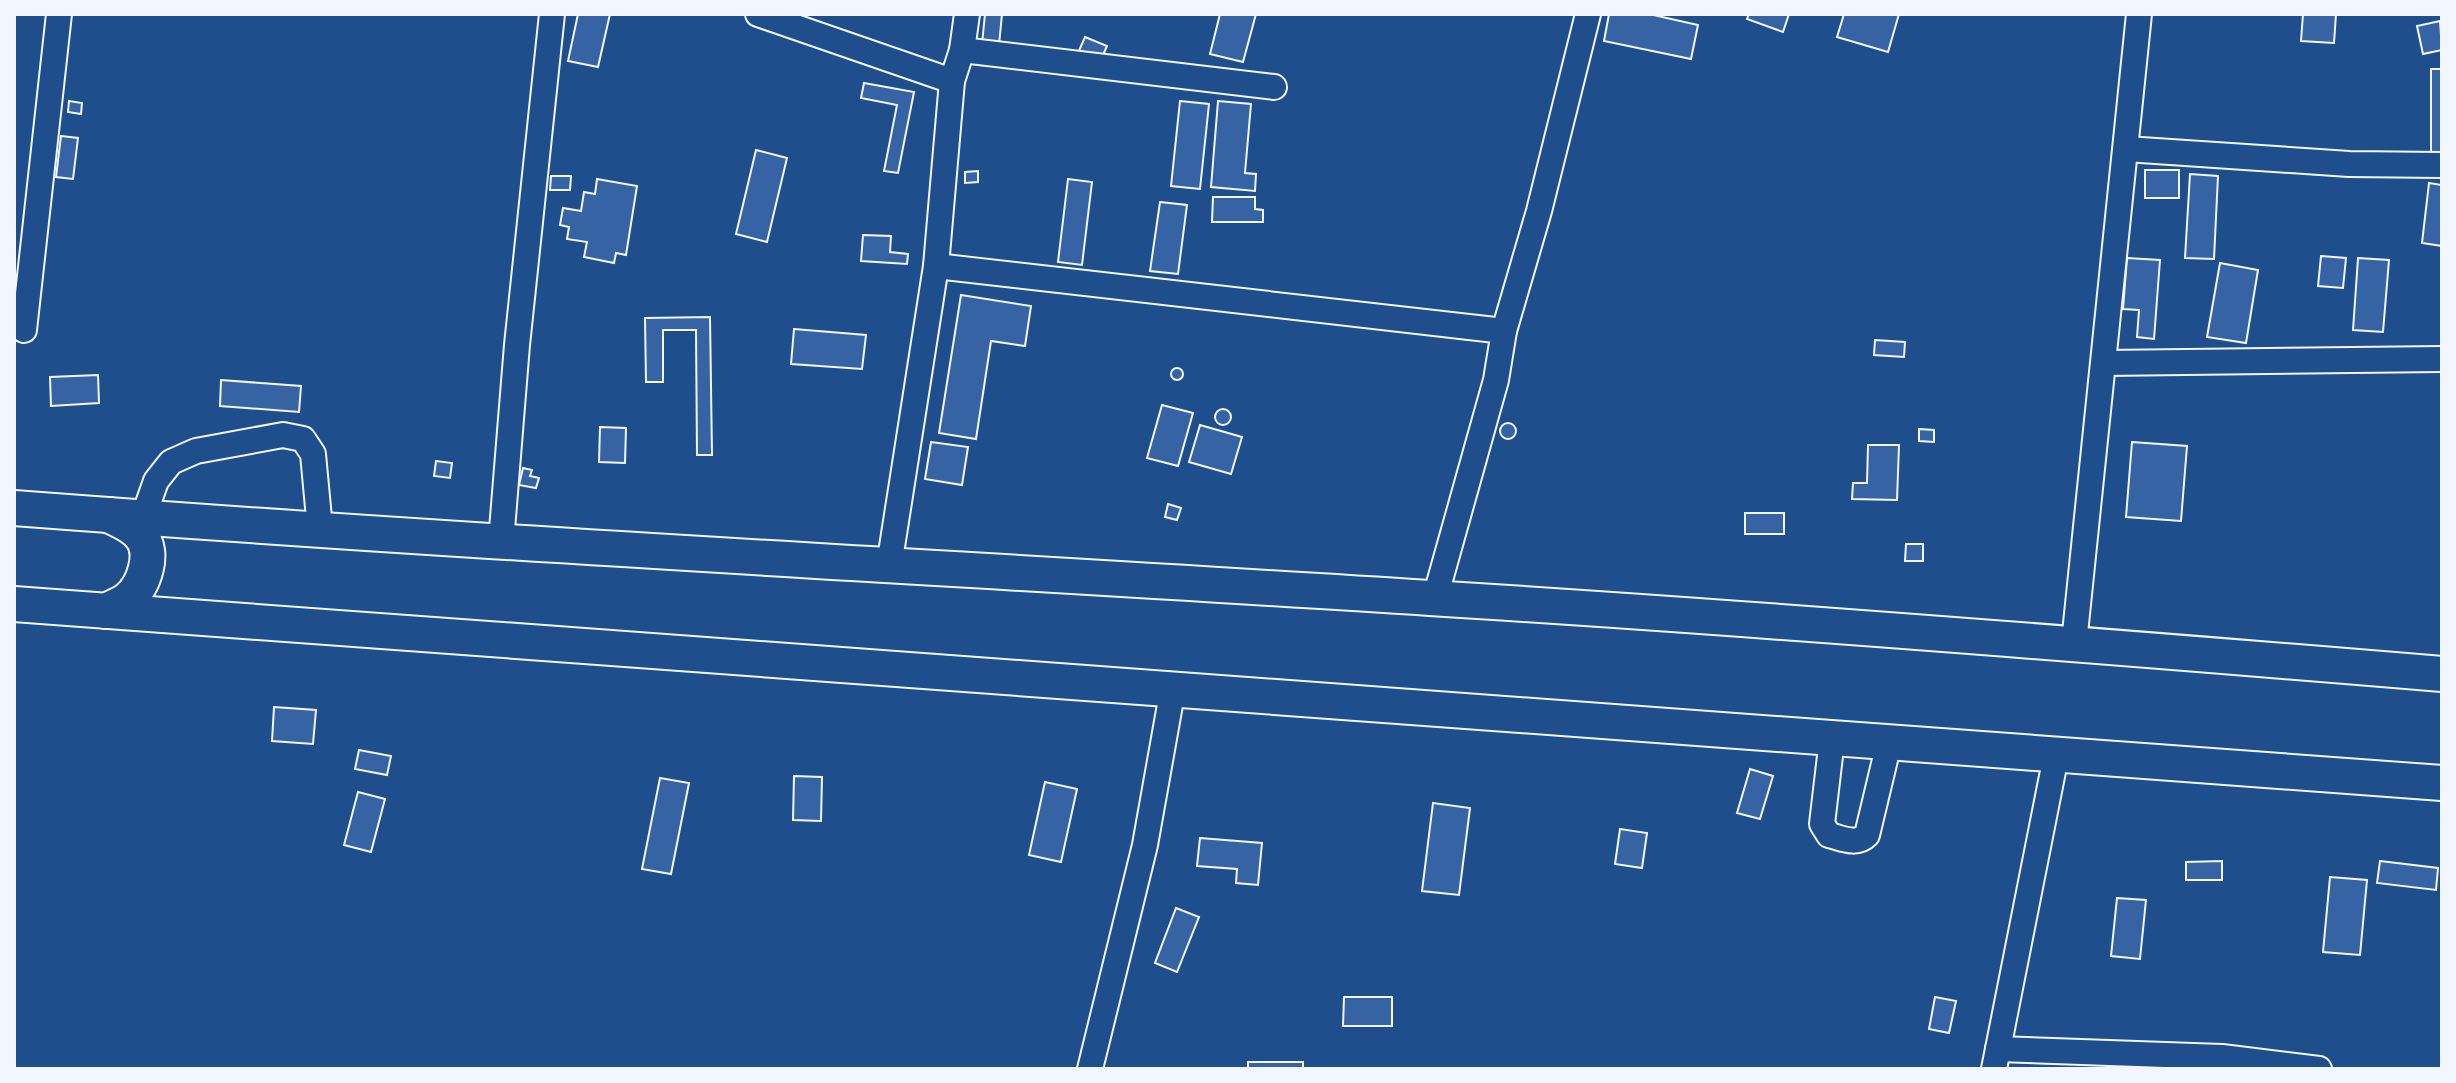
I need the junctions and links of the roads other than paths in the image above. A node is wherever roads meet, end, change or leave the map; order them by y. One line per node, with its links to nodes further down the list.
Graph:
1 (59, 14): 13 (street)
2 (552, 14): 21 (street)
3 (758, 14): 8 (street)
4 (967, 14): 7 (street)
5 (1588, 14): 14 (street)
6 (2139, 14): 10 (street)
7 (962, 50): 8 (street); 9 (street)
8 (952, 81): 12 (street)
9 (1274, 87)
10 (2126, 149): 11 (street); 16 (street)
11 (2442, 165)
12 (936, 266): 14 (street); 22 (street)
13 (24, 330)
14 (1504, 331): 23 (street)
15 (2442, 359): 16 (street)
16 (2104, 363): 26 (street)
17 (14, 508): 18 (highway)
18 (109, 515): 19 (highway); 25 (highway)
19 (143, 518): 20 (highway); 20 (street)
20 (320, 529): 21 (highway)
21 (501, 542): 22 (highway)
22 (889, 566): 23 (highway)
23 (1435, 598): 26 (highway)
24 (14, 604): 25 (highway)
25 (106, 611): 28 (highway)
26 (2074, 643): 27 (highway)
27 (2442, 674)
28 (1173, 688): 29 (highway); 34 (street)
29 (1832, 739): 30 (highway); 30 (street)
30 (1889, 743): 31 (highway)
31 (2056, 756): 32 (highway); 33 (street)
32 (2442, 783)
33 (1996, 1059): 35 (street)
34 (1090, 1069)
35 (2319, 1069)

